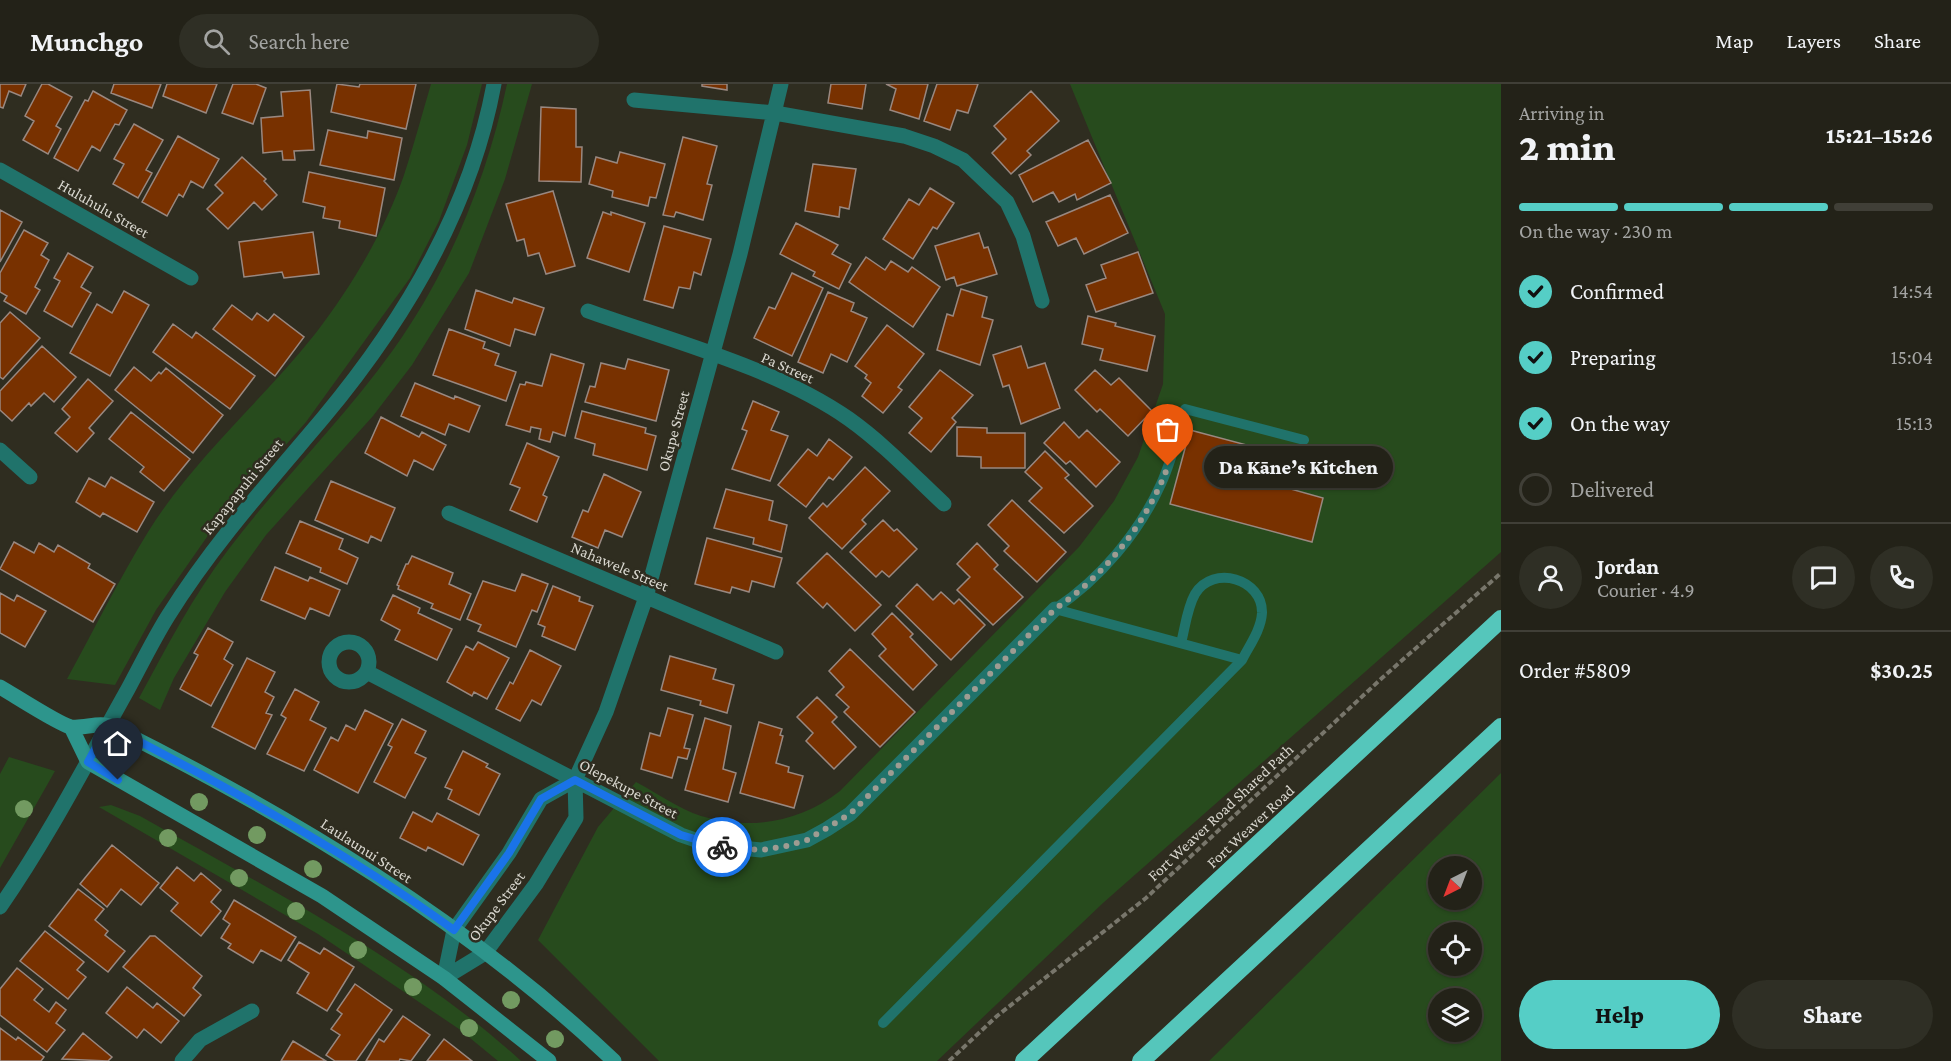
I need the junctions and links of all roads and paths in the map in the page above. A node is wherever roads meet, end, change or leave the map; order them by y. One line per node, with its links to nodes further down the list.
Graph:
1 (494, 84): 24 (street, Kapapapuhi Street)
2 (781, 84): 4 (street, Okupe Street)
3 (634, 99): 4 (street)
4 (775, 113): 7 (street); 9 (street, Okupe Street)
5 (0, 170): 6 (street, Huluhulu Street)
6 (191, 278)
7 (1042, 301)
8 (588, 311): 9 (street, Pa Street)
9 (712, 356): 13 (street, Pa Street); 16 (street, Okupe Street)
10 (1304, 440): 17 (lane)
11 (0, 450): 12 (street)
12 (30, 477)
13 (944, 504)
14 (449, 513): 16 (street, Nahawele Street)
15 (1501, 573): 38 (path, Fort Weaver Road Shared Path)
16 (646, 597): 20 (street, Nahawele Street); 28 (street, Okupe Street)
17 (1055, 609): 19 (lane); 28 (street, Olepekupe Street)
18 (1501, 619): 39 (highway, Fort Weaver Road)
19 (1180, 643): 21 (lane); 21 (lane)
20 (776, 652)
21 (1242, 660): 34 (lane)
22 (367, 672): 28 (street, Olepekupe Street)
23 (0, 687): 26 (street)
24 (108, 725): 26 (street); 27 (street, Kapapapuhi Street); 30 (street, Laulaunui Street)
25 (1501, 726): 40 (highway)
26 (71, 727): 27 (street)
27 (88, 762): 29 (street, Kapapapuhi Street); 32 (street)
28 (575, 780): 30 (street, Okupe Street); 31 (street, Okupe Street)
29 (0, 907)
30 (454, 930): 31 (street, Laulaunui Street); 32 (street, Okupe Street)
31 (485, 953): 32 (street, Okupe Street); 37 (street, Laulaunui Street)
32 (444, 978): 36 (street)
33 (252, 1011): 35 (street)
34 (883, 1023)
35 (182, 1061)
36 (549, 1061)
37 (614, 1061)
38 (949, 1061)
39 (1024, 1061)
40 (1141, 1061)

